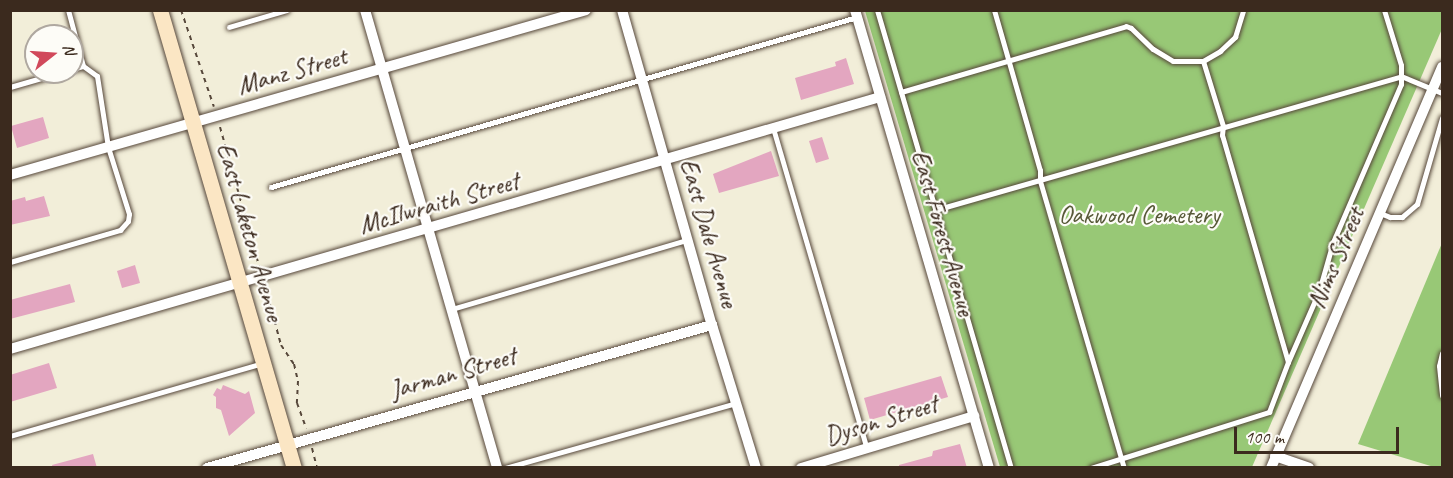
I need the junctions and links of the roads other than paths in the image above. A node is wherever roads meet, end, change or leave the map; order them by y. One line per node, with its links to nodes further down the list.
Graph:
1 (160, 10): 23 (main road, East Laketon Avenue)
2 (287, 10): 11 (lane)
3 (365, 10): 16 (street)
4 (586, 10): 16 (street, Manz Street)
5 (622, 10): 18 (street, East Dale Avenue)
6 (876, 10): 20 (lane)
7 (994, 10): 12 (lane)
8 (1243, 10): 13 (lane)
9 (1384, 10): 17 (lane)
10 (856, 14): 18 (lane); 21 (street, East Forest Avenue)
11 (229, 27)
12 (1008, 60): 13 (lane); 20 (lane); 30 (lane)
13 (1203, 61): 24 (lane)
14 (84, 67): 26 (lane)
15 (1443, 67): 19 (street, Nims Street)
16 (382, 69): 23 (street, Manz Street); 27 (street)
17 (1401, 76): 19 (lane); 24 (lane); 42 (lane)
18 (642, 80): 27 (lane); 28 (street, East Dale Avenue)
19 (1438, 91): 33 (street, Nims Street)
20 (901, 92): 32 (lane)
21 (880, 97): 25 (street, McIlwraith Street); 47 (street, East Forest Avenue)
22 (1443, 118): 33 (lane)
23 (194, 123): 26 (street, Manz Street); 37 (main road, East Laketon Avenue)
24 (1223, 126): 30 (lane); 42 (lane)
25 (773, 128): 28 (street, McIlwraith Street); 50 (lane)
26 (108, 147): 29 (street, Manz Street); 36 (lane)
27 (405, 147): 31 (lane); 34 (street)
28 (665, 161): 34 (street, McIlwraith Street); 35 (street, East Dale Avenue)
29 (10, 176)
30 (1040, 181): 32 (lane); 52 (lane)
31 (271, 187)
32 (935, 210): 60 (lane)
33 (1380, 213): 51 (street, Nims Street)
34 (428, 229): 37 (street, McIlwraith Street); 38 (street)
35 (687, 240): 38 (lane); 39 (street, East Dale Avenue)
36 (10, 262)
37 (240, 283): 40 (street, McIlwraith Street); 43 (main road, East Laketon Avenue)
38 (452, 309): 44 (street)
39 (712, 325): 44 (street, Jarman Street); 46 (street, East Dale Avenue)
40 (10, 349)
41 (1443, 353): 45 (lane)
42 (1288, 362): 52 (lane)
43 (263, 363): 48 (lane); 49 (main road, East Laketon Avenue)
44 (475, 390): 49 (street, Jarman Street); 55 (street)
45 (1443, 396)
46 (736, 403): 56 (lane); 57 (street, East Dale Avenue)
47 (974, 416): 50 (street, Dyson Street); 59 (street, East Forest Avenue)
48 (10, 436)
49 (287, 445): 53 (street, Jarman Street); 54 (main road, East Laketon Avenue)
50 (867, 449): 58 (street, Dyson Street)
51 (1275, 456): 63 (street, Nims Street); 64 (street)
52 (1121, 458): 61 (lane); 62 (lane)
53 (214, 467)
54 (294, 468)
55 (497, 468)
56 (505, 468)
57 (756, 468)
58 (801, 468)
59 (990, 468)
60 (1011, 468)
61 (1091, 468)
62 (1124, 468)
63 (1271, 468)
64 (1309, 468)

